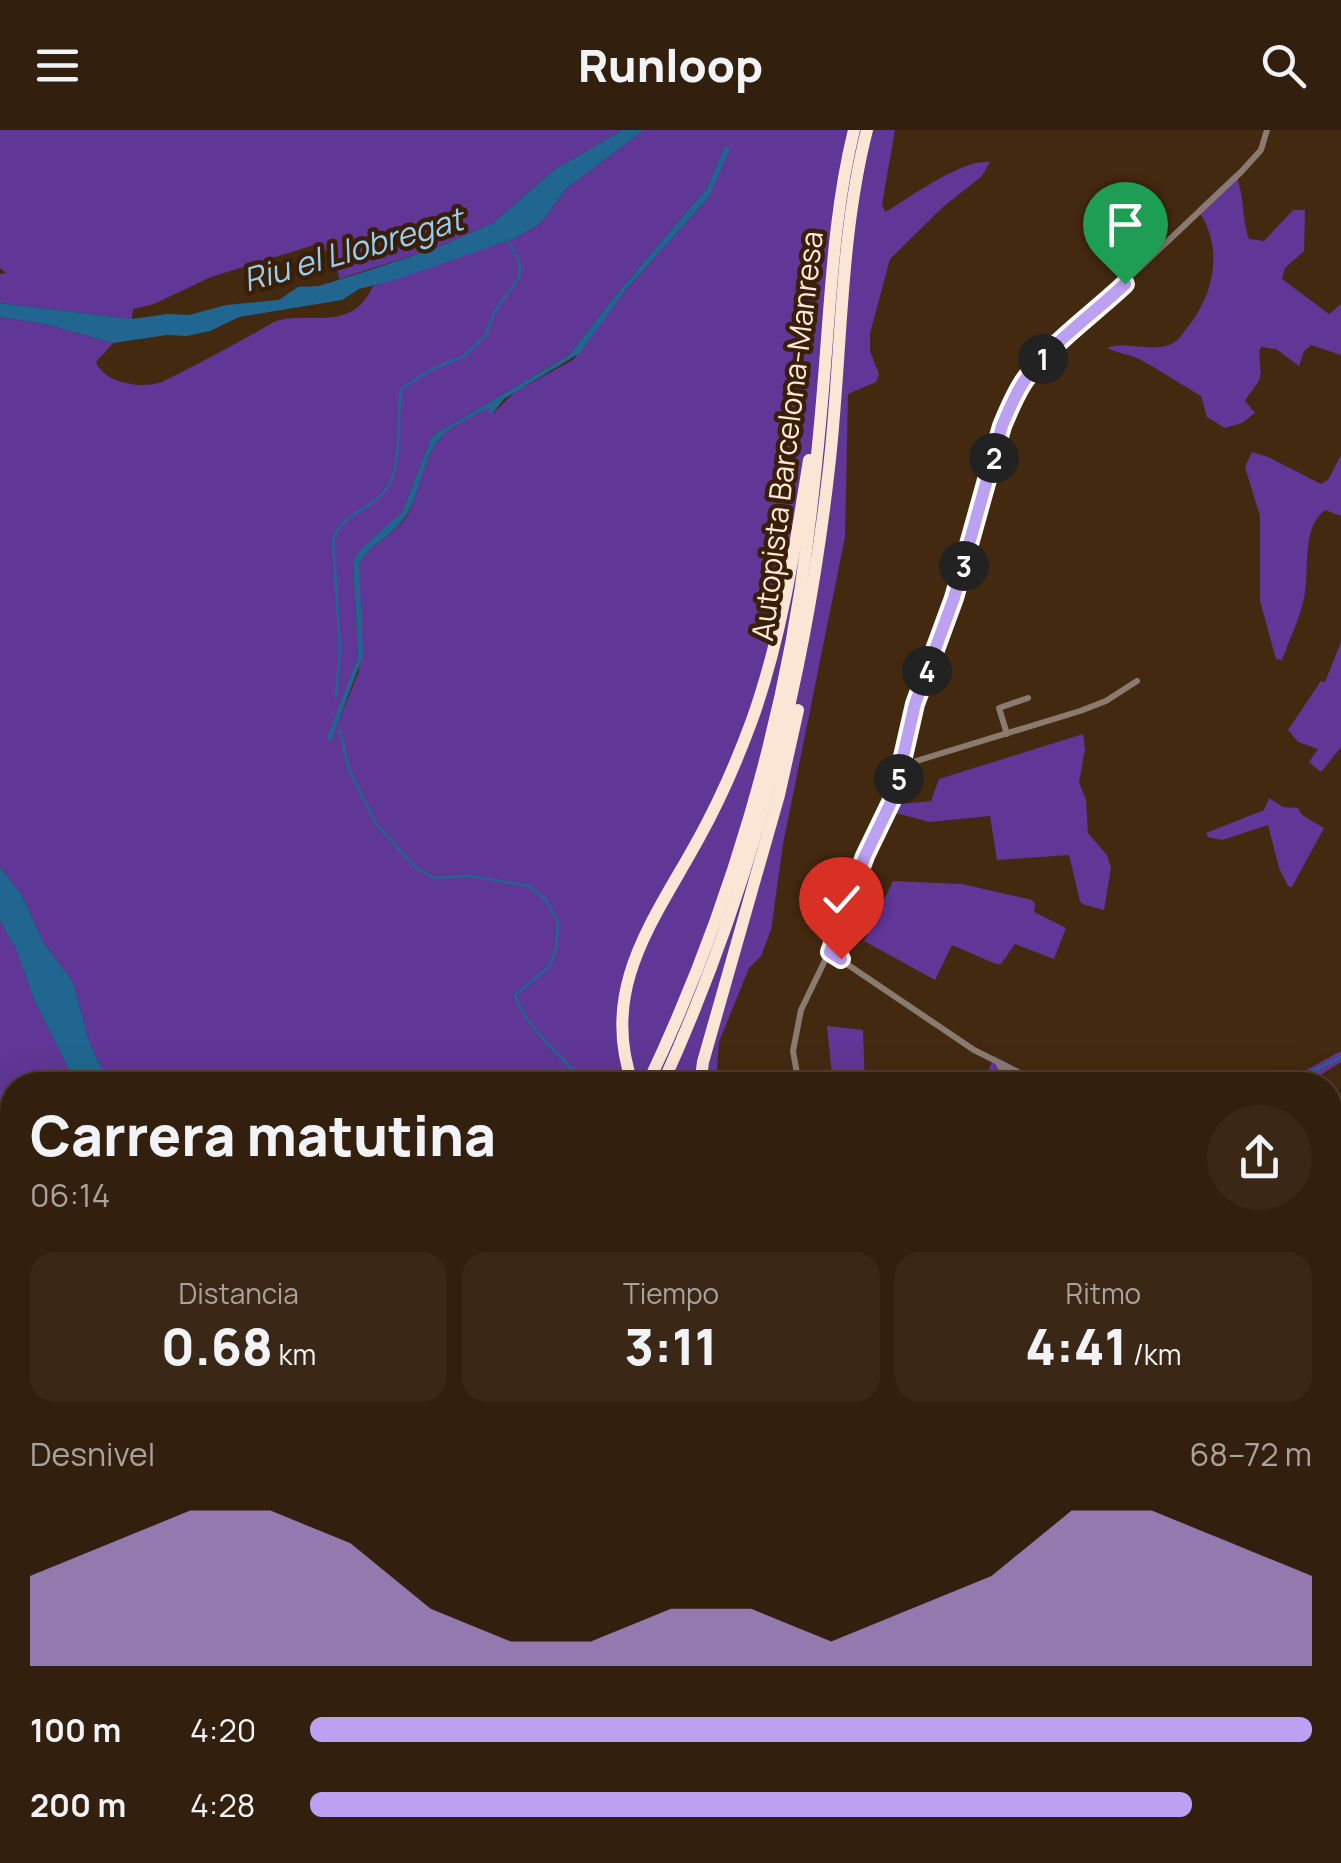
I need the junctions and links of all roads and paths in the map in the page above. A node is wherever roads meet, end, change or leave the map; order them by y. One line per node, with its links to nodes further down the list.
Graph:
1 (854, 130): 4 (highway, Autopista Barcelona-Manresa)
2 (867, 130): 5 (highway, Autopista Barcelona-Manresa)
3 (1267, 130): 9 (street)
4 (824, 379): 12 (highway); 13 (highway, Autopista Barcelona-Manresa)
5 (830, 464): 14 (highway, Autopista Barcelona-Manresa); 15 (highway)
6 (1136, 681): 8 (street)
7 (1028, 698): 8 (street)
8 (1007, 734): 9 (street)
9 (903, 764): 10 (street)
10 (830, 952): 11 (street); 16 (street)
11 (998, 1063): 17 (street); 18 (street)
12 (629, 1072)
13 (654, 1072)
14 (667, 1072)
15 (702, 1072)
16 (797, 1072)
17 (1003, 1072)
18 (1017, 1072)

